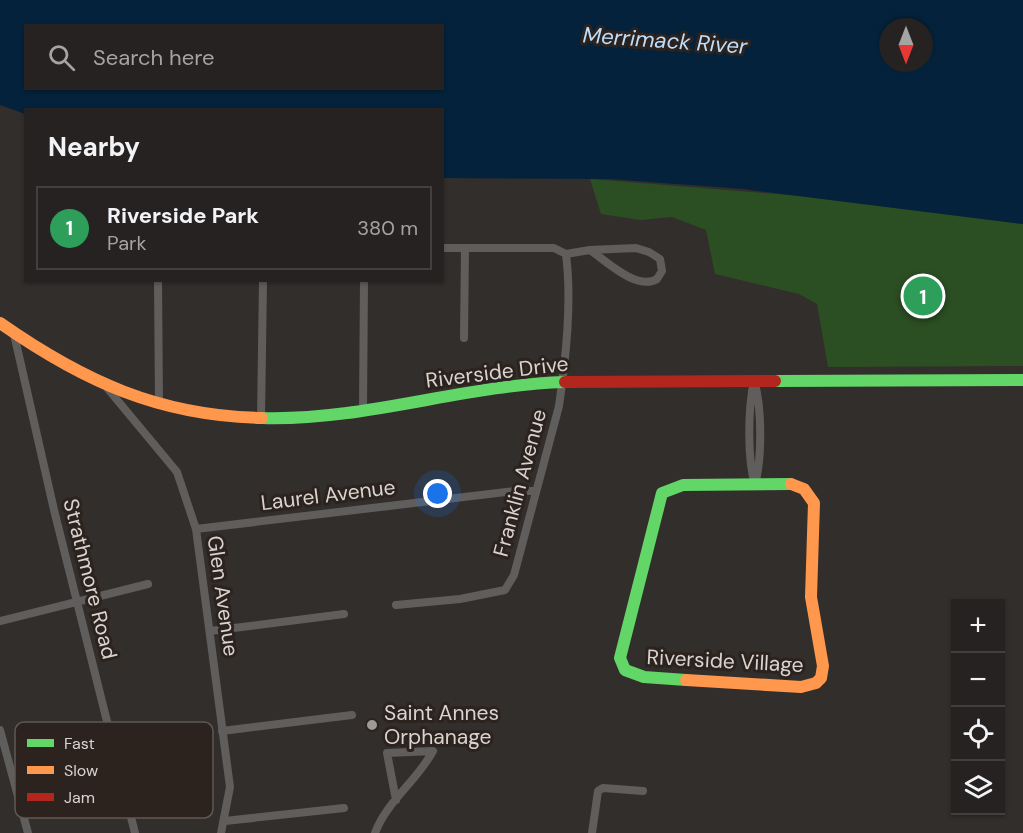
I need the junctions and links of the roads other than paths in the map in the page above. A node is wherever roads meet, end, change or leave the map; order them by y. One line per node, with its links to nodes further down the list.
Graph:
1 (444, 248): 2 (street)
2 (465, 248): 4 (street); 10 (street)
3 (590, 250): 3 (street); 4 (street)
4 (566, 254): 13 (street, Franklin Avenue)
5 (158, 282): 15 (street)
6 (263, 282): 17 (street)
7 (364, 282): 16 (street)
8 (0, 323): 9 (main road, Riverside Drive)
9 (14, 334): 14 (main road, Riverside Drive); 22 (street, Strathmore Road)
10 (464, 338)
11 (1023, 380): 12 (main road, Riverside Drive)
12 (754, 381): 13 (main road, Riverside Drive); 18 (street)
13 (562, 382): 16 (main road, Riverside Drive); 19 (street, Franklin Avenue)
14 (108, 389): 15 (main road, Riverside Drive); 20 (street, Glen Avenue)
15 (159, 405): 17 (main road, Riverside Drive)
16 (363, 409): 17 (main road, Riverside Drive)
17 (261, 419)
18 (755, 485): 18 (main road, Riverside Village)
19 (535, 491): 20 (street, Laurel Avenue); 23 (street, Franklin Avenue)
20 (196, 529): 26 (street, Glen Avenue)
21 (147, 584): 22 (street)
22 (77, 602): 25 (street); 28 (street, Strathmore Road)
23 (396, 605)
24 (344, 614): 26 (street)
25 (0, 621)
26 (210, 631): 30 (street, Glen Avenue)
27 (352, 715): 30 (street)
28 (107, 722)
29 (0, 730): 31 (street)
30 (222, 731): 37 (street, Glen Avenue)
31 (15, 785)
32 (643, 791): 42 (street)
33 (396, 800): 33 (street); 41 (street)
34 (344, 808): 37 (street)
35 (24, 818): 38 (street)
36 (131, 818): 39 (street, Strathmore Road)
37 (225, 821): 40 (street, Glen Avenue)
38 (28, 833)
39 (135, 833)
40 (221, 833)
41 (375, 833)
42 (592, 833)

